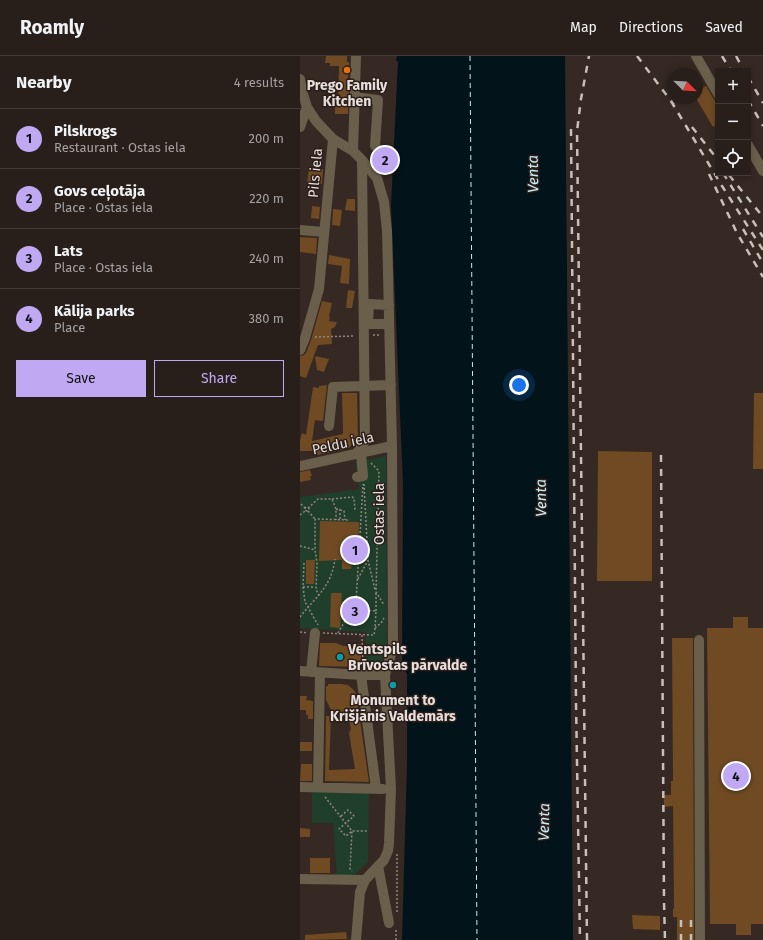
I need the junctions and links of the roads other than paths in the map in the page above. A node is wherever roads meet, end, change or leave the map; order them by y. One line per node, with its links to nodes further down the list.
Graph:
1 (356, 56): 5 (street)
2 (696, 56): 4 (street)
3 (300, 79): 6 (street)
4 (715, 89)
5 (354, 97): 9 (street); 10 (street)
6 (307, 107): 7 (street); 8 (street, Ostas iela)
7 (300, 127)
8 (333, 139): 10 (street, Ostas iela); 15 (street, Pils iela)
9 (375, 146)
10 (353, 151): 12 (street, Ostas iela)
11 (751, 151): 13 (street)
12 (362, 160): 16 (street, Ostas iela); 20 (street)
13 (763, 171)
14 (300, 230): 15 (street)
15 (324, 232): 18 (street, Pils iela)
16 (389, 305): 17 (street, Ostas iela); 17 (street)
17 (389, 324): 19 (street, Ostas iela)
18 (300, 350)
19 (391, 385): 20 (street); 22 (street, Ostas iela)
20 (364, 386): 21 (street); 23 (street)
21 (329, 426)
22 (392, 446): 23 (street, Peldu iela); 31 (street, Ostas iela)
23 (359, 454): 24 (street, Peldu iela); 25 (street)
24 (300, 466)
25 (360, 477)
26 (317, 630): 29 (street)
27 (699, 640): 41 (street)
28 (300, 670): 29 (street)
29 (315, 672): 30 (street); 33 (street)
30 (361, 675): 31 (street); 34 (street)
31 (385, 675): 35 (street, Ostas iela)
32 (300, 787): 33 (street)
33 (318, 787): 34 (street)
34 (376, 788): 35 (street)
35 (391, 789): 36 (street, Ostas iela)
36 (378, 866): 38 (street, Ostas iela); 39 (street)
37 (300, 880): 38 (street)
38 (366, 880): 40 (street, Ostas iela)
39 (389, 923)
40 (356, 940)
41 (700, 940)

